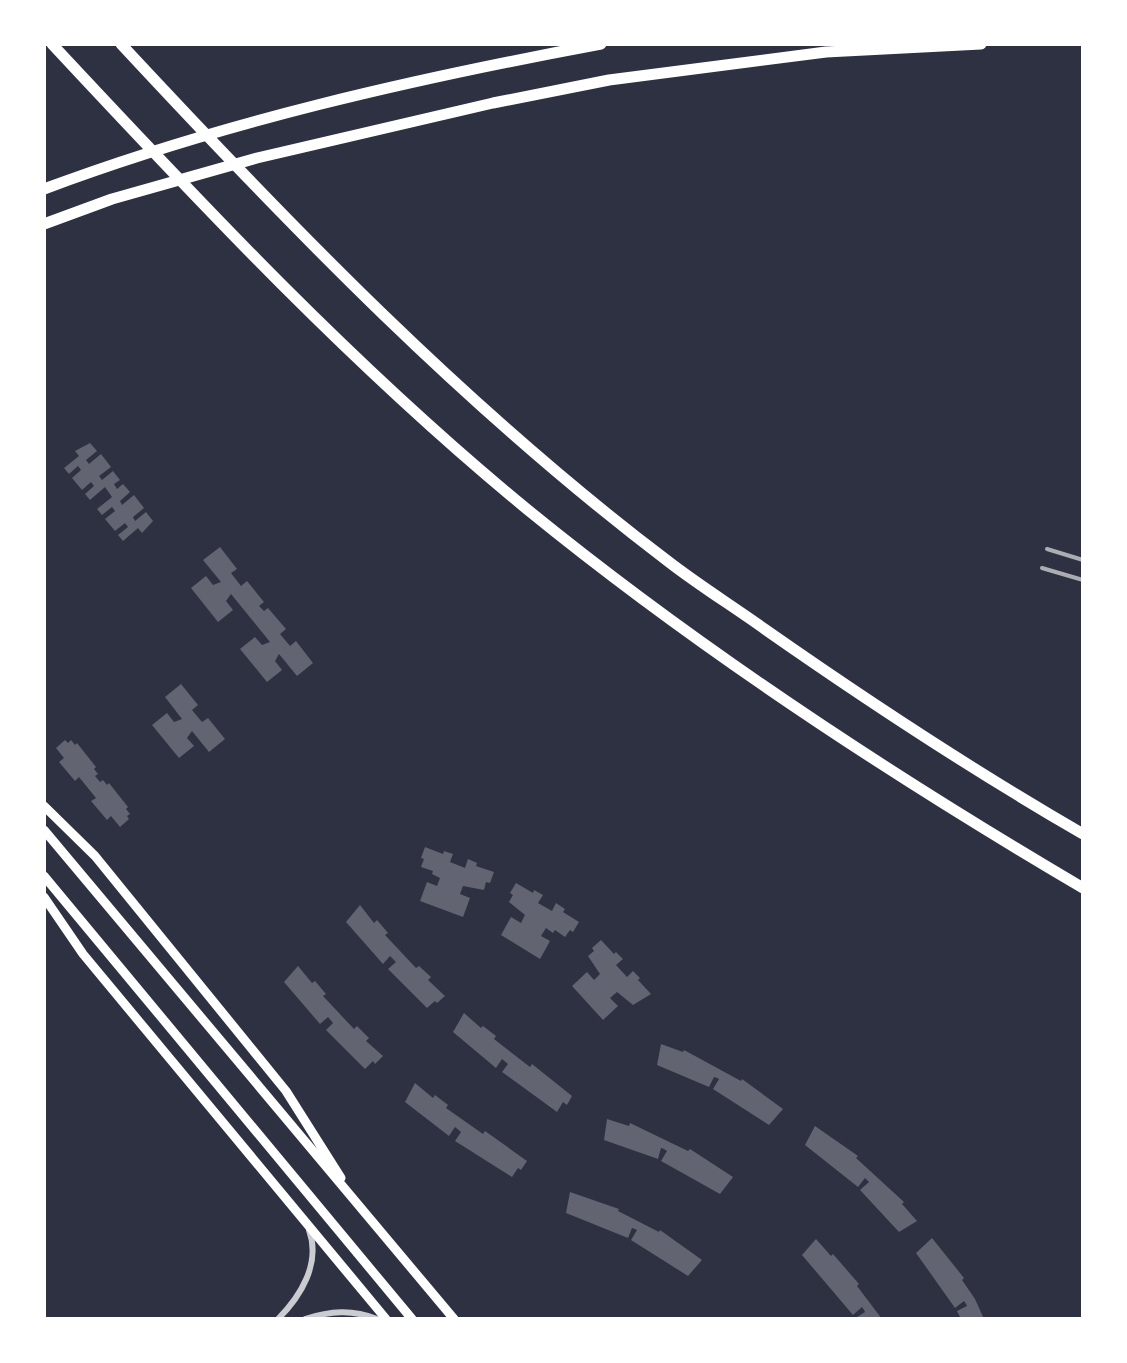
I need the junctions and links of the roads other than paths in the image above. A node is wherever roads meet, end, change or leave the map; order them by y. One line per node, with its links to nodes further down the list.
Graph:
1 (52, 44): 11 (highway)
2 (121, 44): 9 (highway)
3 (601, 44): 5 (highway)
4 (981, 44): 6 (highway)
5 (44, 189)
6 (44, 224)
7 (44, 806): 13 (main road)
8 (44, 830): 13 (main road)
9 (1083, 834)
10 (44, 876): 19 (main road)
11 (1083, 888)
12 (44, 897): 14 (main road)
13 (355, 1201): 20 (main road)
14 (306, 1223): 15 (street); 18 (main road)
15 (278, 1319)
16 (305, 1319): 17 (street)
17 (377, 1319)
18 (386, 1319)
19 (412, 1319)
20 (454, 1319)

